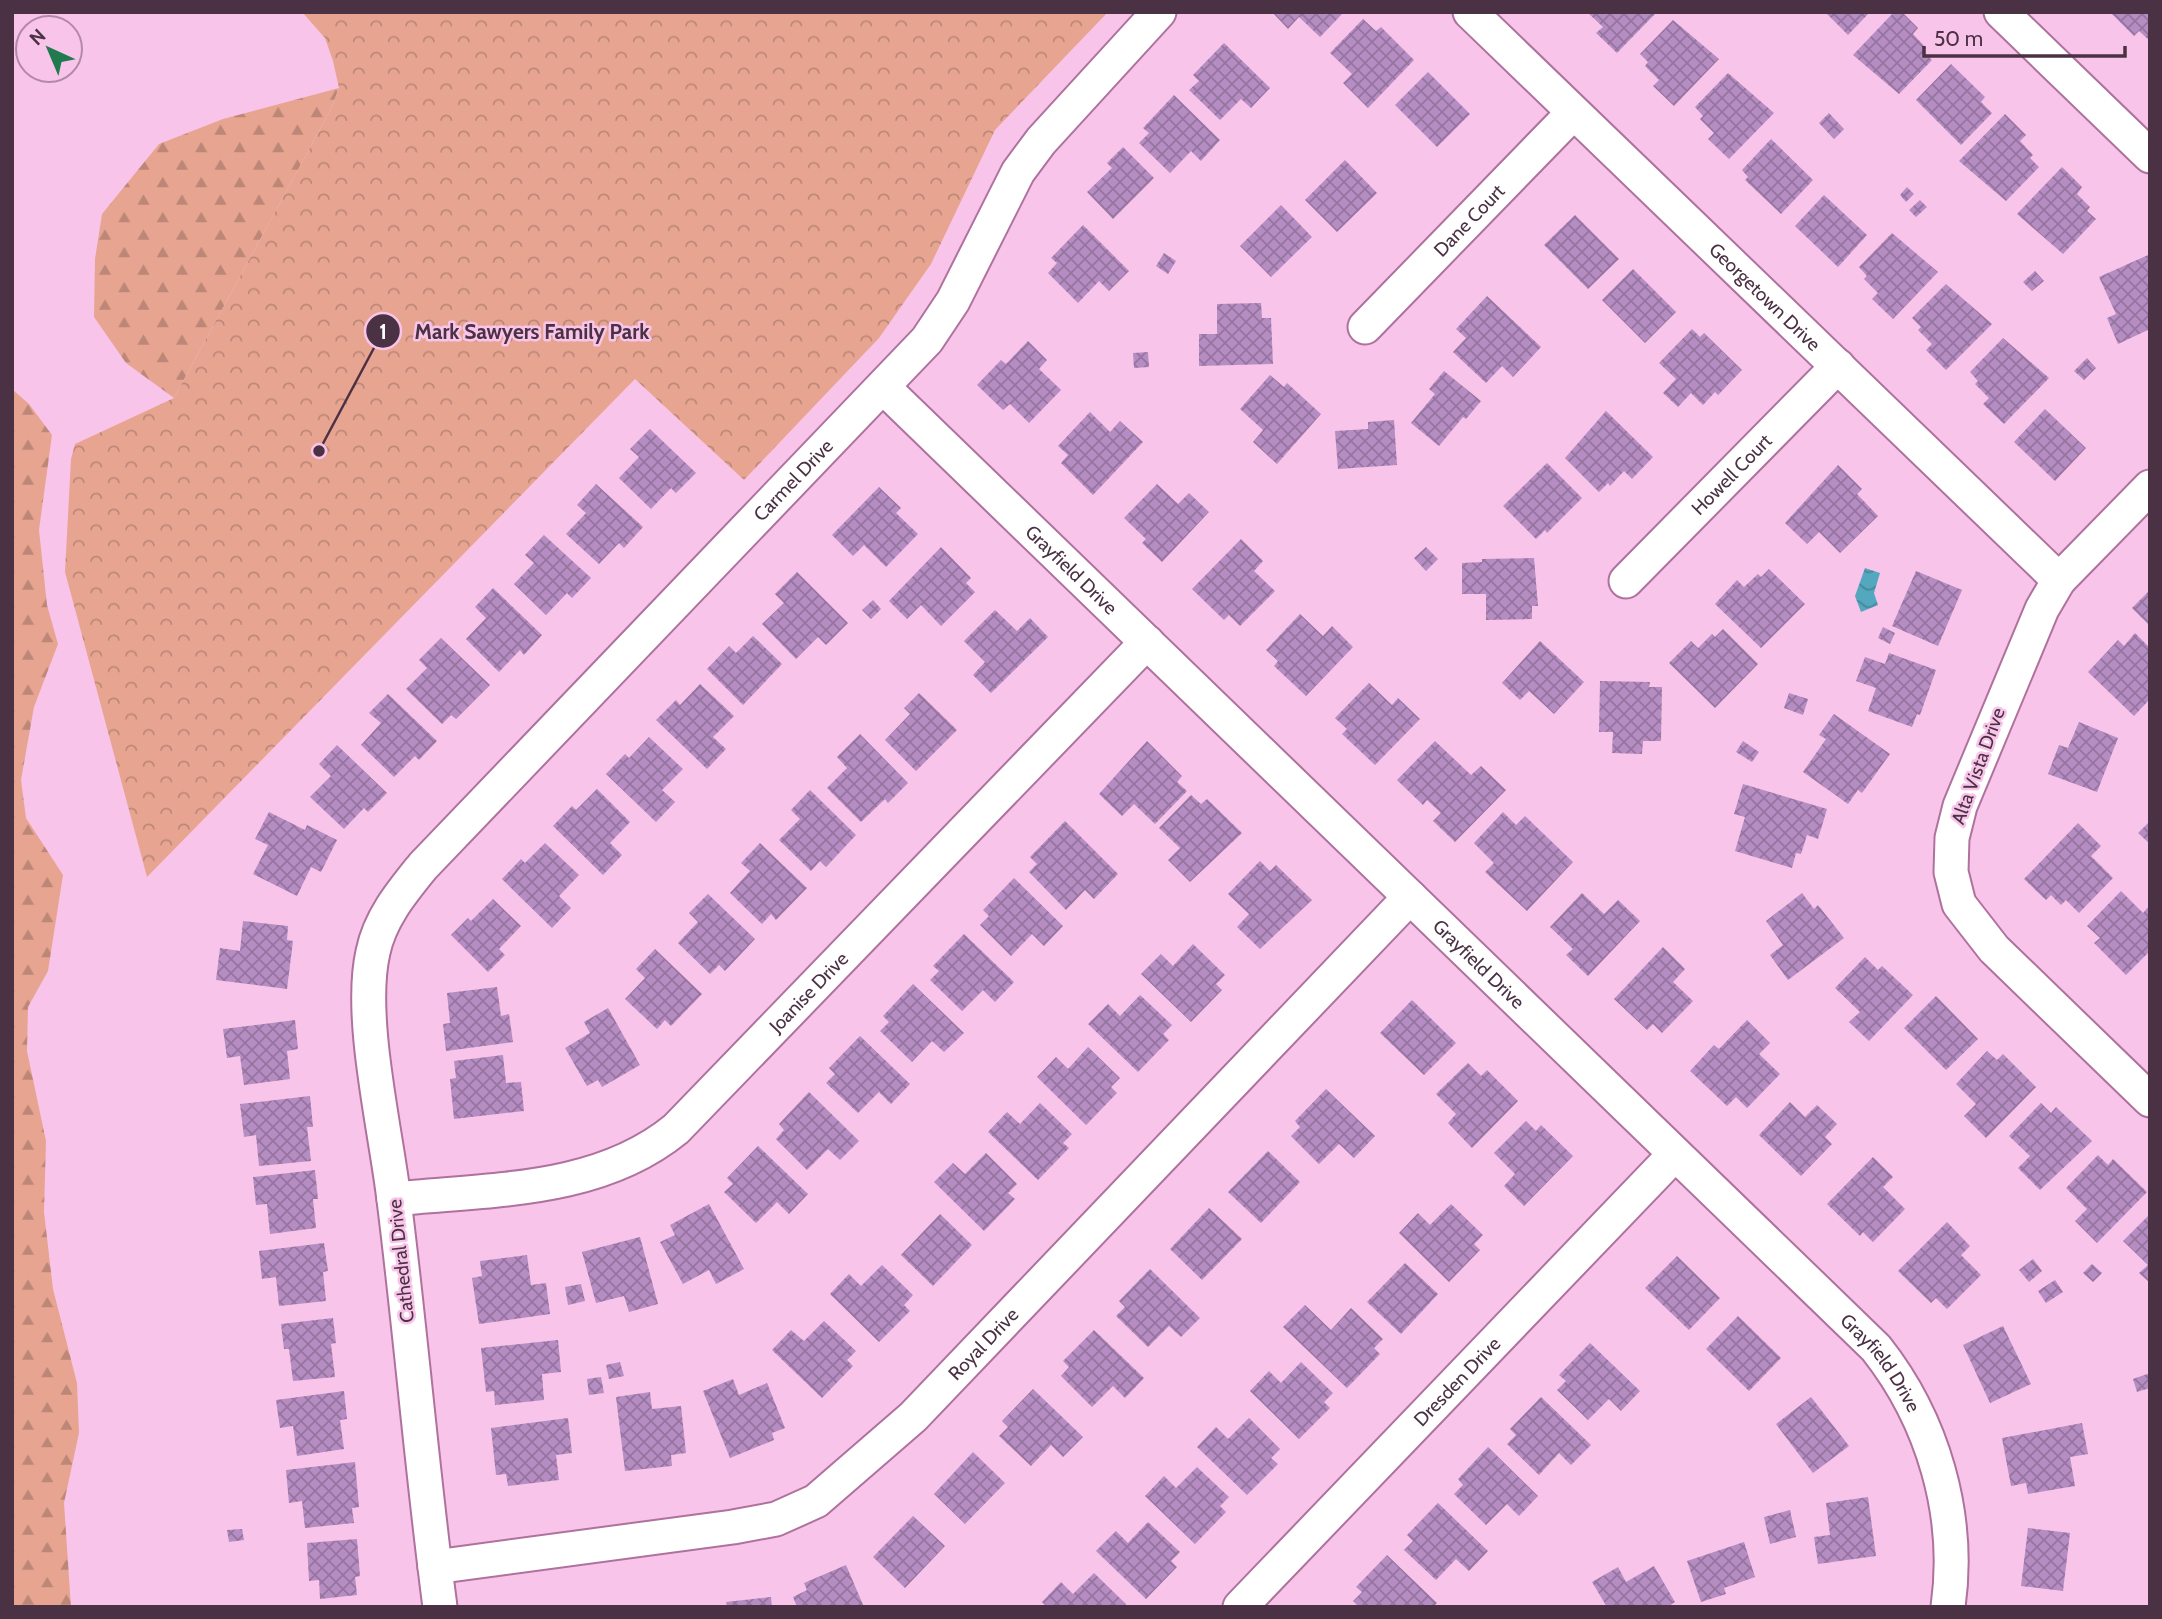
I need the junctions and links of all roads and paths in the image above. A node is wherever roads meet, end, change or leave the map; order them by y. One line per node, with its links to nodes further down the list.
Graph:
1 (1159, 12): 8 (street, Carmel Drive)
2 (1470, 12): 4 (street, Georgetown Drive)
3 (2001, 12): 5 (street)
4 (1573, 113): 6 (street, Dane Court); 7 (street, Georgetown Drive)
5 (2150, 156)
6 (1365, 327)
7 (1838, 366): 10 (street, Georgetown Drive); 11 (street, Howell Court)
8 (884, 388): 12 (street, Grayfield Drive); 14 (street, Carmel Drive)
9 (2150, 487): 10 (street, Alta Vista Drive)
10 (2059, 580): 15 (street, Alta Vista Drive)
11 (1626, 581)
12 (1147, 642): 13 (street, Grayfield Drive); 17 (street, Joanise Drive)
13 (1410, 897): 16 (street, Grayfield Drive); 18 (street, Royal Drive)
14 (385, 916): 17 (street, Cathedral Drive)
15 (2150, 1100)
16 (1675, 1154): 20 (street, Dresden Drive); 21 (street, Grayfield Drive)
17 (394, 1199): 18 (street, Cathedral Drive)
18 (435, 1567): 19 (street, Cathedral Drive)
19 (440, 1607)
20 (1240, 1607)
21 (1948, 1607)

